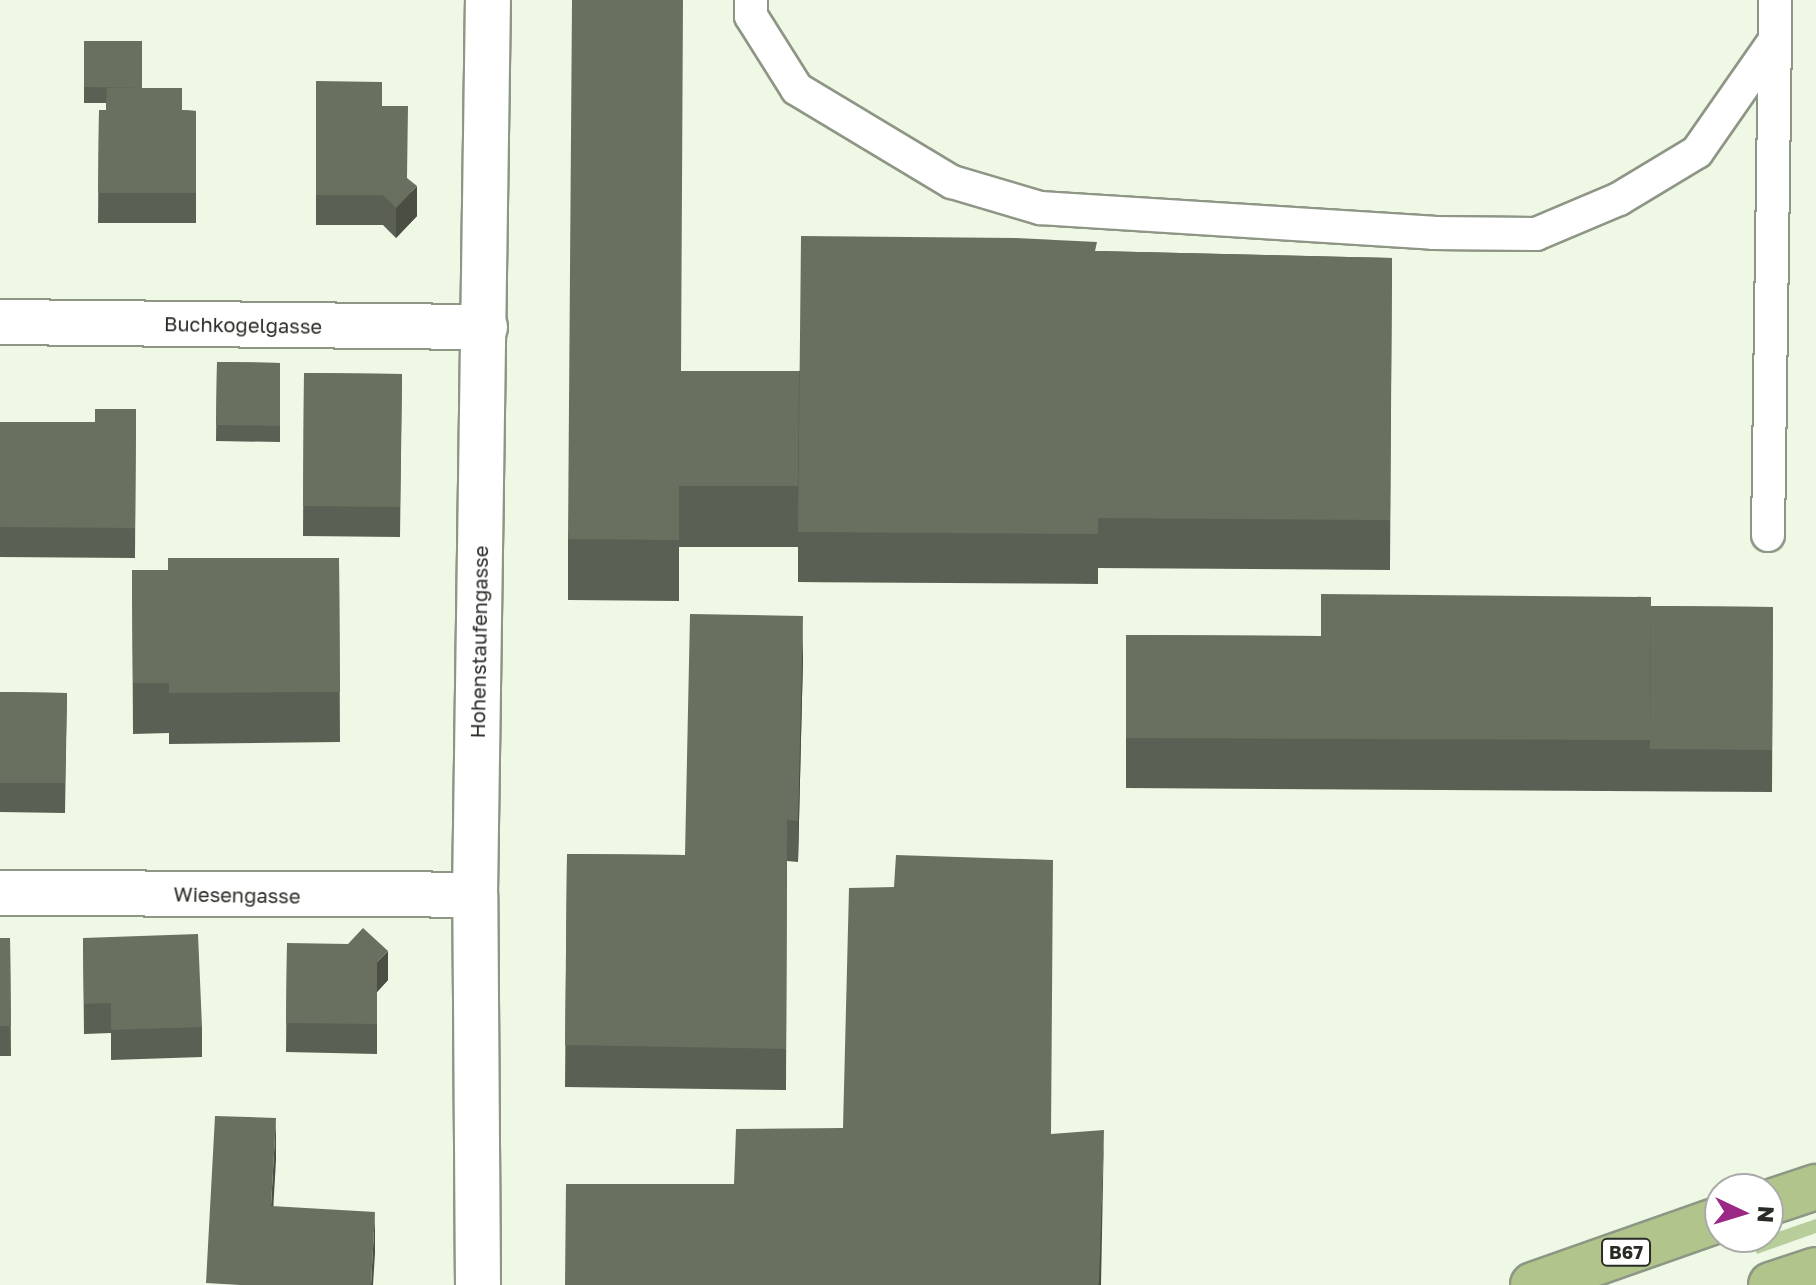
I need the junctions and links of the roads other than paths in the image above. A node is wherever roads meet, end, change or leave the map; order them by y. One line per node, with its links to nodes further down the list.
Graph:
1 (488, 0): 6 (street, Hohenstaufengasse)
2 (751, 0): 4 (lane)
3 (1775, 0): 4 (lane)
4 (1775, 40): 7 (lane)
5 (0, 322): 6 (street, Buchkogelgasse)
6 (485, 327): 9 (street, Hohenstaufengasse)
7 (1768, 535)
8 (0, 893): 9 (street, Wiesengasse)
9 (475, 895): 14 (street, Hohenstaufengasse)
10 (1816, 1187): 11 (main road)
11 (1784, 1198)
12 (1704, 1225): 15 (main road, B67)
13 (1816, 1270): 16 (main road)
14 (478, 1285)
15 (1533, 1285)
16 (1771, 1285)

